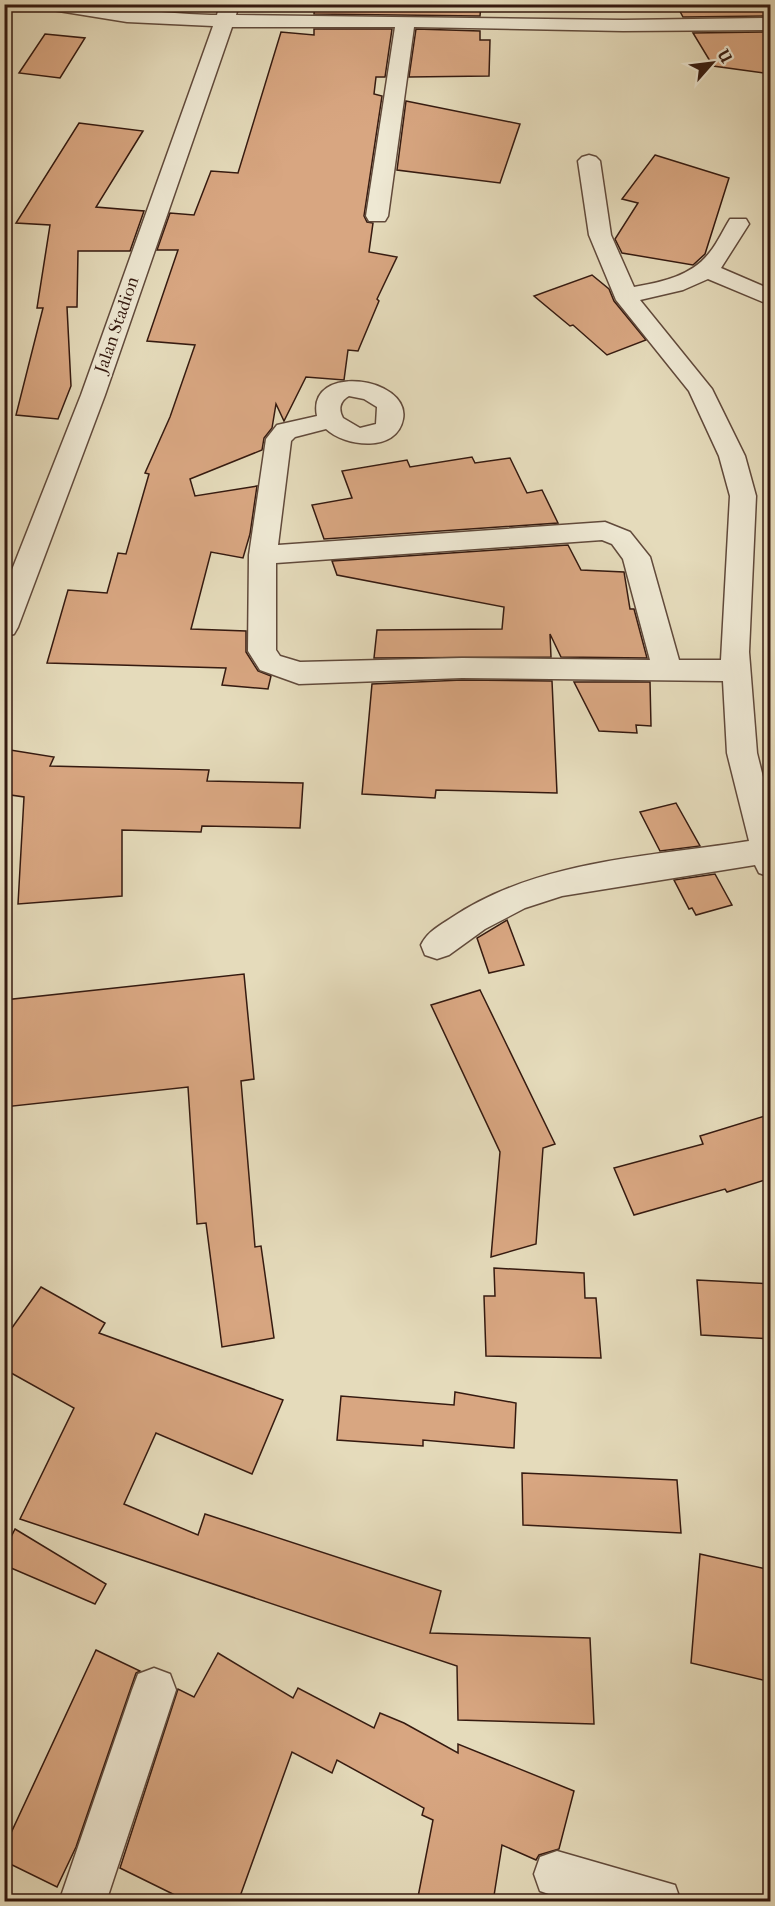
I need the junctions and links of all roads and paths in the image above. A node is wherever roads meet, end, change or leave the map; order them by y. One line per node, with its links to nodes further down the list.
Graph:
1 (47, 4): 2 (street)
2 (226, 12): 3 (street); 13 (street, Jalan Stadion)
3 (405, 22): 4 (street); 6 (street)
4 (771, 24)
5 (589, 160): 9 (street)
6 (377, 216)
7 (738, 224): 8 (street)
8 (703, 270): 9 (street); 10 (street)
9 (626, 295): 15 (street)
10 (771, 298)
11 (332, 420): 12 (street)
12 (263, 555): 14 (street); 14 (street)
13 (4, 627)
14 (667, 670): 15 (street)
15 (737, 671): 16 (street)
16 (769, 857): 17 (street)
17 (437, 945)
18 (154, 1690): 20 (street)
19 (557, 1874): 21 (street)
20 (82, 1902)
21 (658, 1902)

